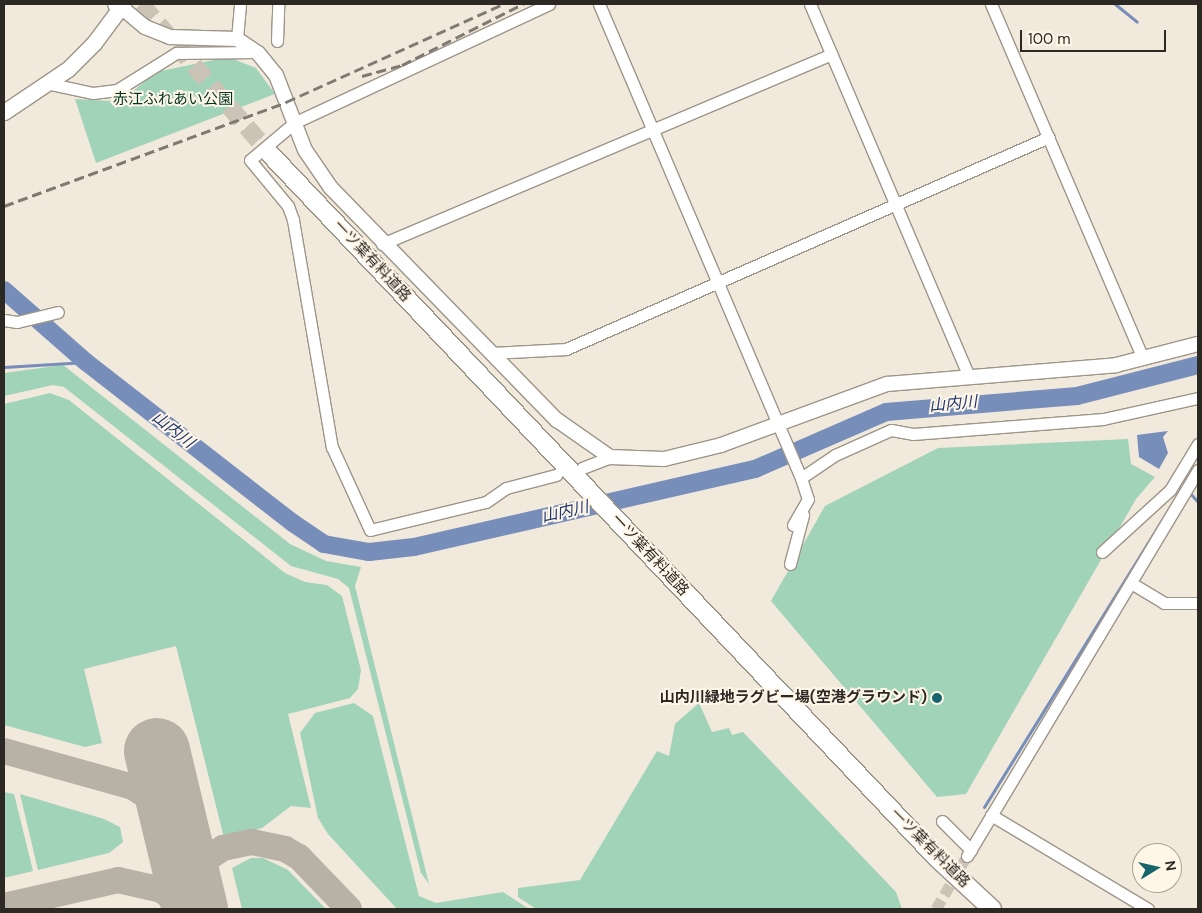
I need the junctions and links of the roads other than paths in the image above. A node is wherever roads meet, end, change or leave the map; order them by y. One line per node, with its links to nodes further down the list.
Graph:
1 (240, 4): 8 (street)
2 (278, 4): 9 (street)
3 (549, 4): 14 (street)
4 (599, 4): 15 (street)
5 (810, 4): 11 (street)
6 (991, 4): 16 (street)
7 (120, 5): 8 (street); 12 (main road)
8 (237, 39): 10 (street)
9 (277, 41)
10 (258, 53): 12 (street); 14 (street)
11 (832, 54): 15 (street); 18 (street)
12 (51, 84): 13 (main road)
13 (4, 112)
14 (294, 123): 19 (street); 33 (street)
15 (650, 130): 19 (street); 20 (street)
16 (1049, 137): 18 (street); 25 (street)
17 (270, 154): 34 (main road, 一ツ葉有料道路)
18 (897, 205): 20 (street); 26 (street)
19 (382, 244): 24 (street)
20 (717, 283): 24 (street); 28 (street)
21 (58, 312): 22 (street)
22 (4, 320)
23 (1198, 344): 25 (street)
24 (492, 353): 30 (street)
25 (1143, 359): 26 (street)
26 (969, 376): 28 (street)
27 (1198, 398): 32 (street)
28 (780, 433): 30 (street); 32 (street)
29 (1198, 444): 37 (street)
30 (610, 457): 34 (street)
31 (1198, 470): 39 (street)
32 (799, 474): 35 (street)
33 (556, 475)
34 (581, 475): 43 (main road, 一ツ葉有料道路)
35 (808, 499): 36 (street); 38 (street)
36 (793, 525)
37 (1102, 552)
38 (790, 564)
39 (1131, 583): 40 (street); 41 (street)
40 (1198, 603)
41 (991, 815): 42 (street); 44 (street)
42 (942, 821)
43 (992, 909)
44 (1148, 909)

